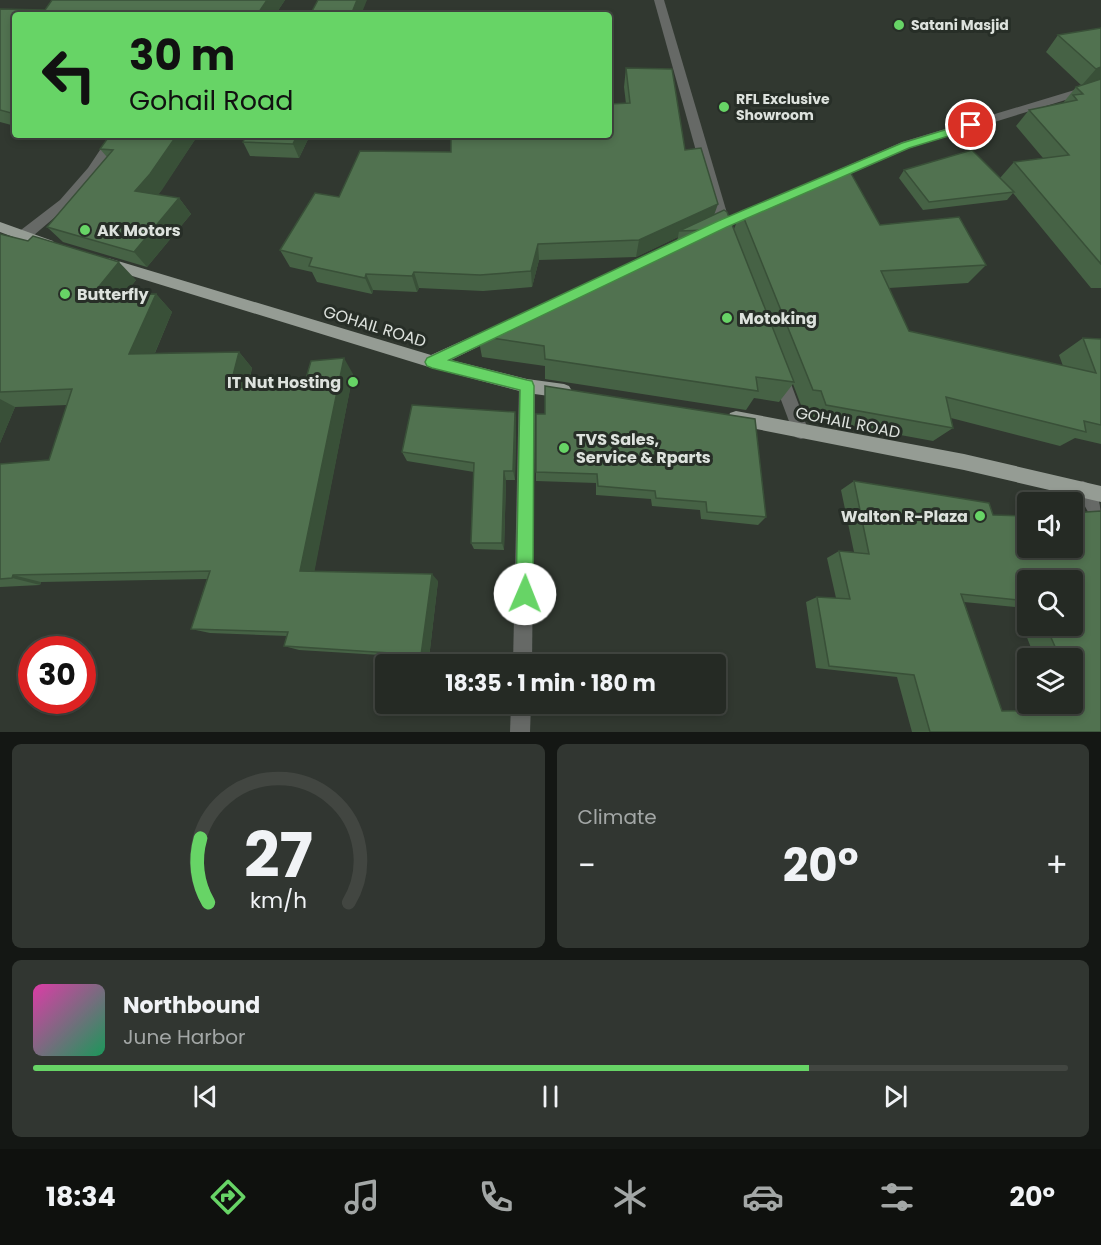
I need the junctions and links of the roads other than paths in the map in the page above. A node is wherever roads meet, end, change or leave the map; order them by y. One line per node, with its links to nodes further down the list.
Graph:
1 (659, 0): 7 (street)
2 (1101, 85): 4 (street)
3 (114, 138): 6 (street)
4 (819, 183)
5 (0, 227): 6 (main road)
6 (22, 237): 8 (main road); 10 (street)
7 (731, 246)
8 (67, 251)
9 (90, 258): 13 (main road, GOHAIL ROAD)
10 (0, 266)
11 (507, 326): 13 (main road)
12 (772, 356): 17 (street)
13 (432, 362): 14 (main road, GOHAIL ROAD)
14 (527, 386): 15 (main road, GOHAIL ROAD); 21 (street)
15 (584, 394)
16 (717, 414): 17 (main road, GOHAIL ROAD)
17 (801, 432): 18 (main road, GOHAIL ROAD)
18 (1083, 489): 19 (main road, GOHAIL ROAD); 20 (street)
19 (1101, 494)
20 (1101, 518)
21 (522, 654)
22 (521, 714): 23 (street)
23 (520, 732)

